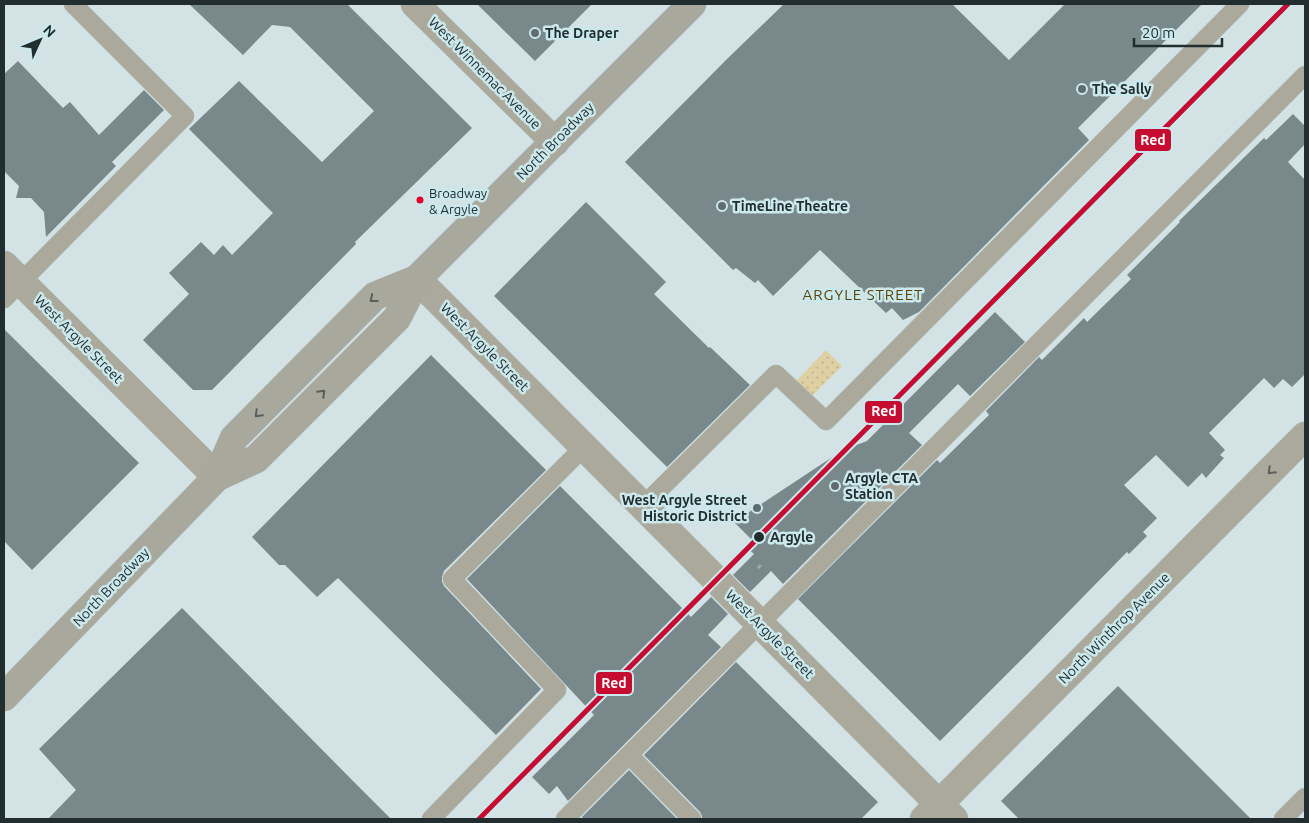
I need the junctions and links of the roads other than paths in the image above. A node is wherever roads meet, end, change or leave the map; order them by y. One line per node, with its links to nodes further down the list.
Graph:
1 (73, 4): 8 (lane)
2 (415, 4): 6 (street, West Winnemac Avenue)
3 (692, 4): 6 (main road, North Broadway)
4 (1240, 4): 12 (lane)
5 (1305, 76): 13 (lane)
6 (555, 142): 7 (main road, North Broadway)
7 (417, 278): 10 (street, West Argyle Street); 11 (main road, North Broadway)
8 (10, 282): 11 (street, West Argyle Street)
9 (1305, 436): 17 (street, North Winthrop Avenue, one-way to 17)
10 (584, 446): 12 (street, West Argyle Street); 18 (lane)
11 (218, 477): 14 (main road, North Broadway)
12 (643, 506): 13 (street, West Argyle Street)
13 (760, 623): 15 (lane); 17 (street, West Argyle Street)
14 (4, 696)
15 (629, 755): 19 (lane); 20 (lane)
16 (1305, 797): 21 (lane)
17 (939, 814)
18 (431, 819)
19 (565, 819)
20 (692, 819)
21 (1284, 819)

